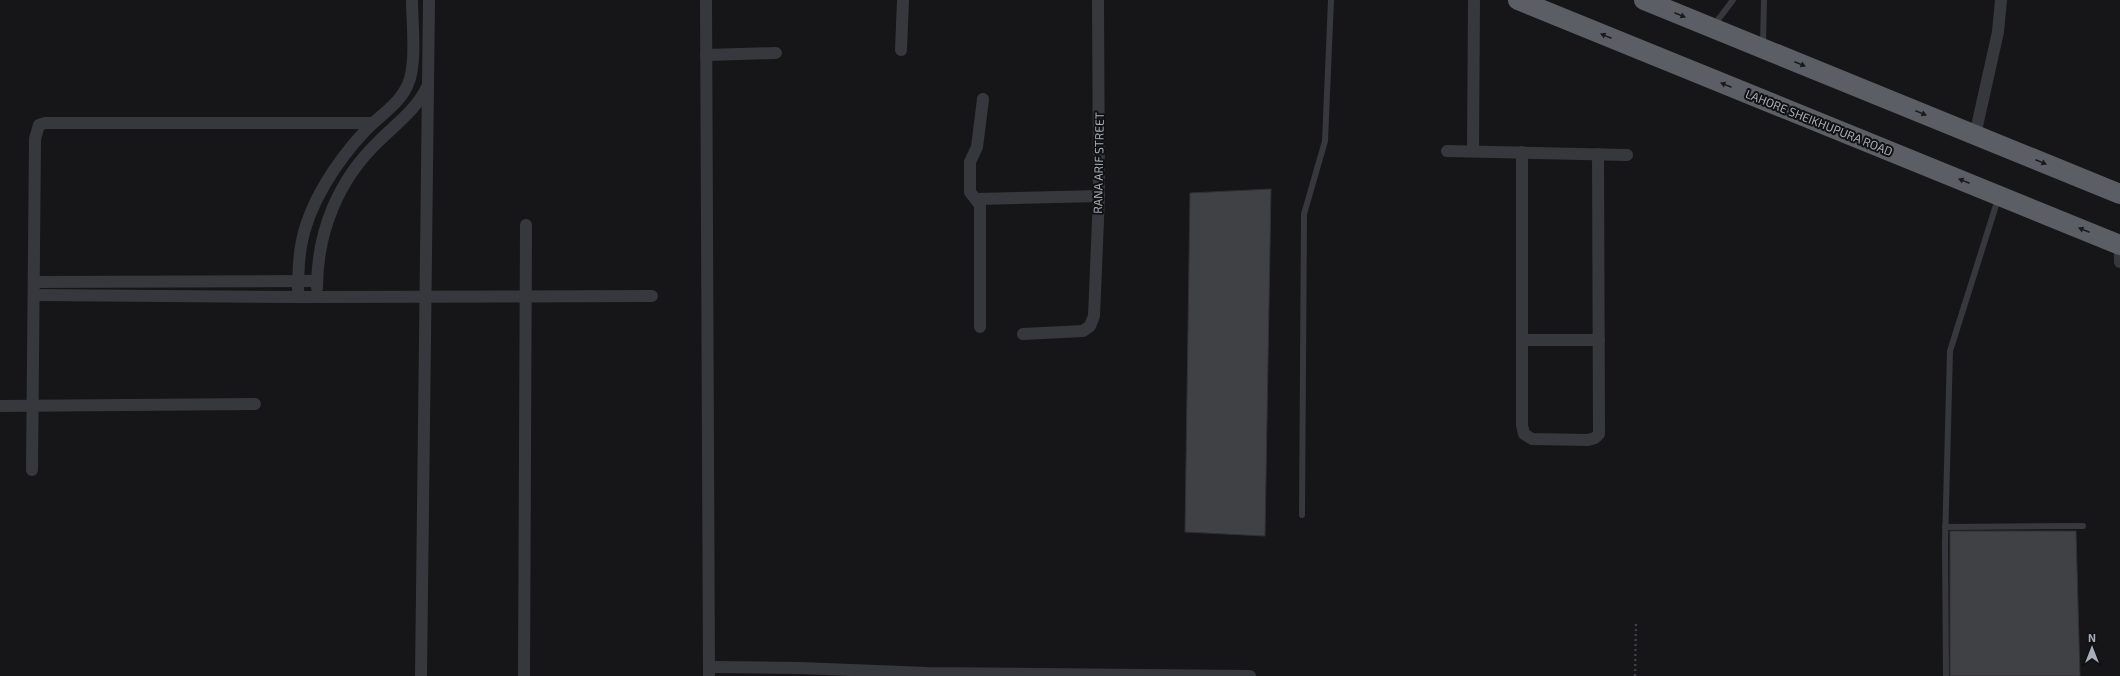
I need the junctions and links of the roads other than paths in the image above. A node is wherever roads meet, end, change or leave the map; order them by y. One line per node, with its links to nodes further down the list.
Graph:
1 (412, 0): 20 (street)
2 (429, 0): 18 (street)
3 (706, 0): 17 (street)
4 (903, 0): 15 (street)
5 (1098, 0): 28 (street, RANA ARIF STREET)
6 (1331, 0): 51 (lane)
7 (1474, 0): 23 (street)
8 (1518, 0): 29 (highway, LAHORE SHEIKHUPURA ROAD, one-way to 8)
9 (1644, 0): 13 (highway, one-way to 13)
10 (1733, 0): 13 (lane)
11 (1764, 0): 14 (lane)
12 (2001, 0): 21 (street)
13 (1711, 27): 14 (highway)
14 (1763, 48): 21 (highway, one-way to 21)
15 (901, 50)
16 (776, 53): 17 (street)
17 (706, 55): 54 (street)
18 (428, 85): 34 (street); 42 (street)
19 (983, 99): 30 (street)
20 (373, 123): 35 (street); 36 (street)
21 (1975, 135): 27 (highway, one-way to 27)
22 (1447, 151): 23 (street)
23 (1473, 151): 24 (street)
24 (1522, 152): 25 (street); 45 (street)
25 (1598, 154): 26 (street); 46 (street)
26 (1627, 155)
27 (2120, 194)
28 (1099, 196): 30 (street); 44 (street, RANA ARIF STREET)
29 (1999, 196): 32 (highway, LAHORE SHEIKHUPURA ROAD, one-way to 29); 52 (lane)
30 (977, 199): 43 (street)
31 (526, 225): 38 (street)
32 (2120, 245): 33 (street)
33 (2120, 262)
34 (317, 281): 36 (street); 41 (street)
35 (35, 282): 36 (street); 37 (street)
36 (298, 282): 40 (street)
37 (35, 295): 40 (street); 49 (street)
38 (527, 296): 39 (street); 42 (street); 56 (street)
39 (652, 296)
40 (298, 297): 41 (street)
41 (317, 297): 42 (street)
42 (426, 297): 55 (street)
43 (980, 327)
44 (1023, 334)
45 (1522, 340): 46 (street); 46 (street)
46 (1599, 340)
47 (255, 404): 49 (street)
48 (0, 406): 49 (street)
49 (33, 406): 50 (street)
50 (32, 470)
51 (1302, 515)
52 (1945, 526): 53 (lane); 58 (lane)
53 (2083, 526)
54 (709, 672): 57 (street)
55 (421, 676)
56 (524, 676)
57 (1250, 676)
58 (1946, 676)

